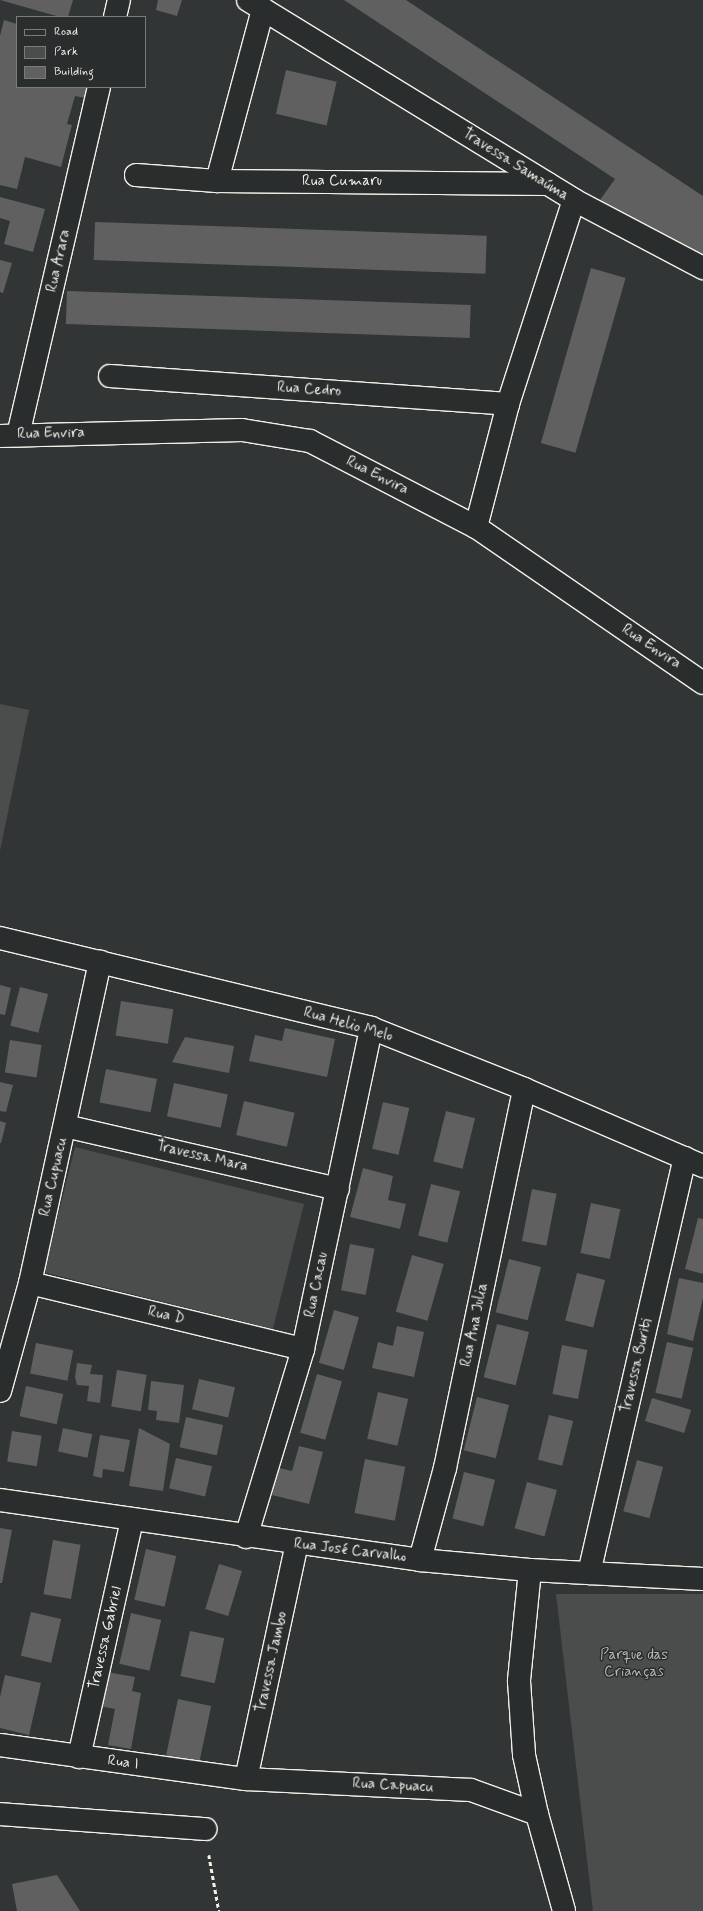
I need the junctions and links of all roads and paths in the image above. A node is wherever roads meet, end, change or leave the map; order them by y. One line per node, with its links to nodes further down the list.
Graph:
1 (119, 0): 3 (street)
2 (255, 5): 6 (street); 7 (street, Travessa Samaúma)
3 (115, 16)
4 (99, 88): 12 (street, Rua Arara)
5 (136, 175): 6 (street, Rua Cumaru)
6 (217, 181): 7 (street, Rua Cumaru)
7 (548, 184): 8 (street, Travessa Samaúma)
8 (574, 200): 9 (street); 11 (street, Travessa Samaúma)
9 (703, 268)
10 (110, 376): 11 (street, Rua Cedro)
11 (508, 404): 13 (street, Travessa Samaúma)
12 (9, 436): 13 (street, Rua Envira)
13 (476, 527): 14 (street, Rua Envira)
14 (703, 683)
15 (0, 938): 16 (street, Rua Helio Melo)
16 (100, 962): 17 (street, Rua Helio Melo); 19 (street, Rua Cupuacu)
17 (371, 1028): 18 (street, Rua Helio Melo); 21 (street, Rua Cacau)
18 (524, 1089): 20 (street, Rua Helio Melo); 29 (street, Rua Ana Julia)
19 (65, 1126): 21 (street, Travessa Mara); 22 (street, Rua Cupuacu)
20 (694, 1162): 31 (street, Travessa Buriti)
21 (338, 1189): 23 (street, Rua Cacau)
22 (30, 1283): 23 (street, Rua D); 24 (street, Rua Cupuacu)
23 (303, 1349): 27 (street, Rua Cacau)
24 (0, 1391)
25 (0, 1500): 26 (street, Rua José Carvalho)
26 (132, 1520): 27 (street, Rua José Carvalho); 34 (street, Travessa Gabriel)
27 (246, 1537): 28 (street, Rua José Carvalho)
28 (297, 1544): 29 (street, Rua José Carvalho); 35 (street, Travessa Jambo)
29 (420, 1560): 30 (street, Rua José Carvalho)
30 (530, 1570): 31 (street, Rua José Carvalho); 37 (street)
31 (589, 1573): 32 (street, Rua José Carvalho)
32 (703, 1579)
33 (0, 1744): 34 (street, Rua I)
34 (79, 1757): 35 (street, Rua I)
35 (246, 1779): 37 (street, Rua Capuacu)
36 (0, 1814): 38 (street)
37 (537, 1814): 40 (street)
38 (205, 1829): 39 (path)
39 (219, 1911)
40 (564, 1911)

